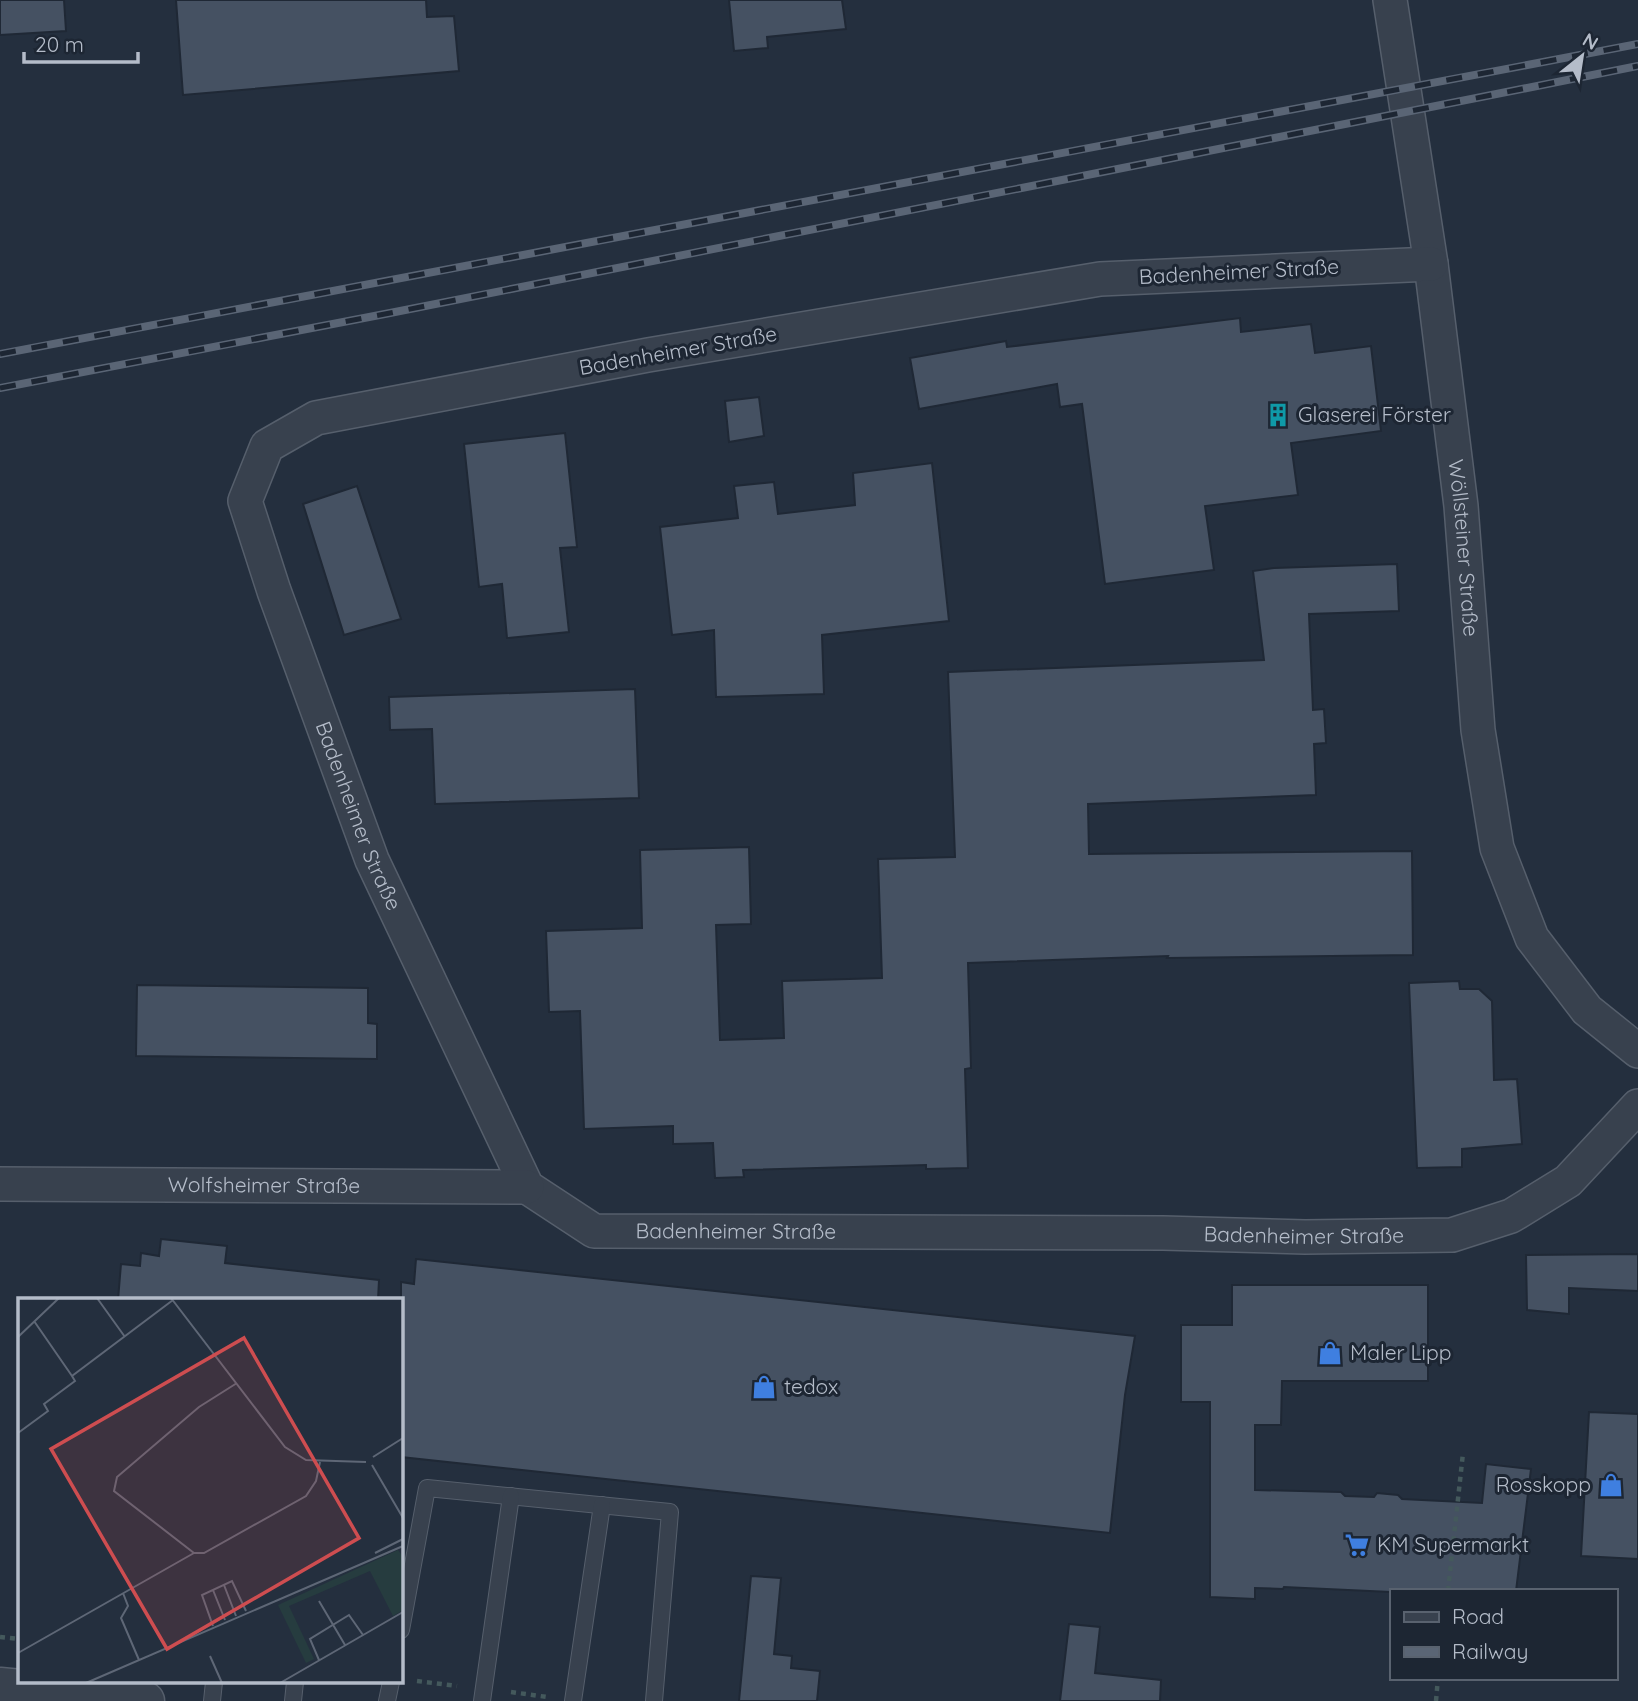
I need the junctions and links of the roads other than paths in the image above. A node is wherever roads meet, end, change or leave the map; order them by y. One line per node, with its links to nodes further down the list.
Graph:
1 (1390, 0): 2 (street, Wöllsteiner Straße)
2 (1431, 264): 3 (street, Wöllsteiner Straße); 6 (street, Badenheimer Straße)
3 (1638, 1051)
4 (1638, 1105): 6 (street, Badenheimer Straße)
5 (0, 1184): 6 (street, Wolfsheimer Straße)
6 (527, 1187)
7 (511, 1496): 8 (lane); 9 (lane); 12 (lane)
8 (602, 1505): 13 (lane); 14 (lane)
9 (402, 1625)
10 (0, 1687): 11 (street)
11 (145, 1701)
12 (482, 1701)
13 (573, 1701)
14 (654, 1701)

